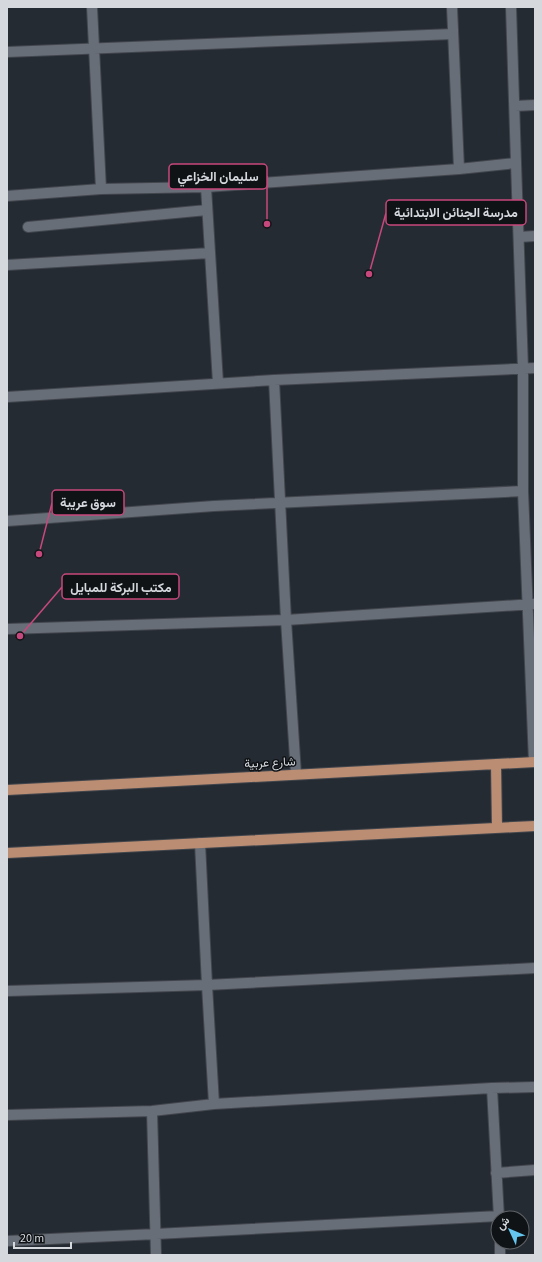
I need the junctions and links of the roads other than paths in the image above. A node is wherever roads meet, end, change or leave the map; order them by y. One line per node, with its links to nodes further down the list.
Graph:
1 (92, 7): 5 (street)
2 (452, 7): 4 (street)
3 (512, 7): 8 (street)
4 (453, 34): 5 (street); 10 (street)
5 (94, 48): 6 (street); 12 (street)
6 (7, 52)
7 (535, 105): 8 (street)
8 (515, 106): 9 (street)
9 (516, 163): 10 (street); 17 (street)
10 (459, 170): 11 (street)
11 (206, 187): 12 (street); 14 (street)
12 (101, 189): 13 (street)
13 (7, 196)
14 (207, 210): 15 (street); 18 (street)
15 (28, 227)
16 (535, 236): 17 (street)
17 (519, 237): 21 (street)
18 (210, 253): 19 (street); 23 (street)
19 (7, 265)
20 (535, 368): 21 (street)
21 (523, 369): 22 (street); 25 (street)
22 (274, 380): 23 (street); 26 (street)
23 (218, 383): 24 (street)
24 (7, 397)
25 (523, 491): 26 (street); 28 (street)
26 (280, 503): 27 (street); 29 (street)
27 (7, 521)
28 (532, 604): 29 (street); 31 (street)
29 (286, 620): 30 (street); 33 (street)
30 (7, 629)
31 (535, 762): 32 (main road, شارع عربية)
32 (496, 764): 33 (main road, شارع عربية); 36 (main road)
33 (296, 774): 34 (main road, شارع عربية)
34 (7, 790)
35 (535, 826): 36 (main road)
36 (497, 828): 37 (main road)
37 (200, 843): 38 (main road); 40 (street)
38 (7, 853)
39 (535, 968): 40 (street)
40 (207, 985): 41 (street); 44 (street)
41 (7, 991)
42 (535, 1087): 43 (street)
43 (492, 1088): 44 (street); 48 (street)
44 (214, 1104): 45 (street)
45 (152, 1111): 46 (street); 51 (street)
46 (7, 1115)
47 (535, 1170): 48 (street)
48 (496, 1173): 49 (street)
49 (499, 1210)
50 (490, 1217): 51 (street)
51 (156, 1234): 52 (street); 53 (street)
52 (7, 1241)
53 (156, 1255)

